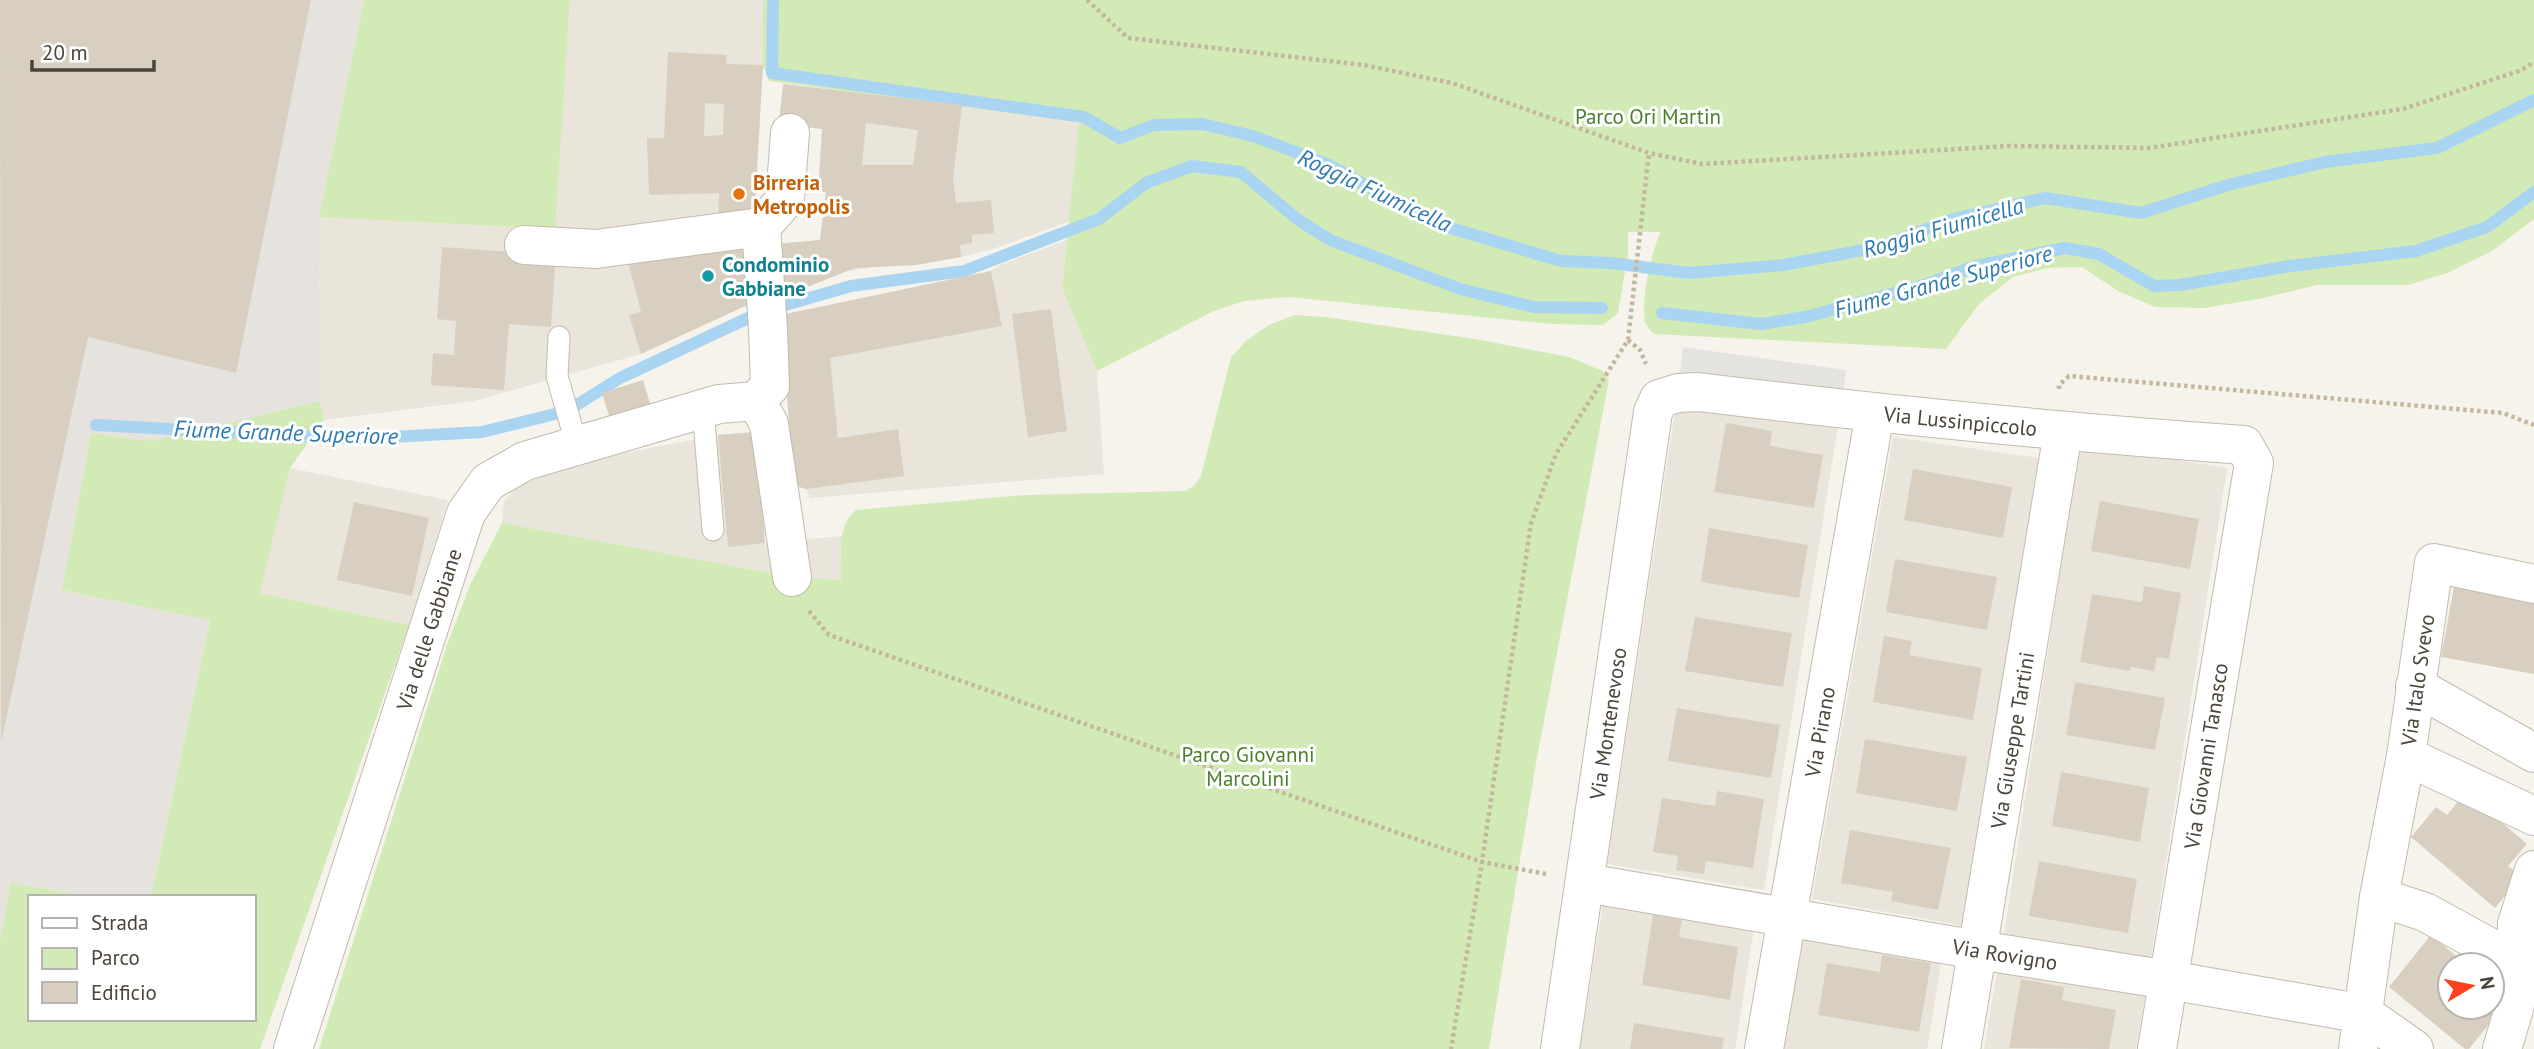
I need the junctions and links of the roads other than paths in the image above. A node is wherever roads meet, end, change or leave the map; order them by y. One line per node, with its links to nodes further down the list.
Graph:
1 (790, 133): 2 (street)
2 (761, 227): 3 (street); 6 (street)
3 (524, 245)
4 (559, 337): 10 (lane)
5 (1659, 399): 8 (street, Via Lussinpiccolo); 20 (street, Via Montenevoso)
6 (756, 401): 7 (street, Via delle Gabbiane); 13 (street)
7 (703, 409): 10 (street, Via delle Gabbiane); 12 (lane)
8 (1875, 413): 9 (street, Via Lussinpiccolo); 22 (street, Via Pirano)
9 (2063, 432): 11 (street, Via Lussinpiccolo); 23 (street, Via Giuseppe Tartini)
10 (577, 446): 27 (street, Via delle Gabbiane)
11 (2254, 463): 25 (street, Via Giovanni Tanasco)
12 (713, 530)
13 (792, 577)
14 (2534, 584): 15 (street, Via Italo Svevo)
15 (2415, 686): 16 (street); 17 (street, Via Italo Svevo)
16 (2534, 753)
17 (2406, 756): 18 (street); 21 (street, Via Italo Svevo)
18 (2534, 816)
19 (2534, 870): 24 (street)
20 (1586, 883): 22 (street, Via Rovigno); 28 (street, Via Montenevoso)
21 (2379, 897): 24 (street); 26 (street, Via Italo Svevo)
22 (1786, 917): 23 (street, Via Rovigno); 29 (street, Via Pirano)
23 (1978, 950): 25 (street, Via Rovigno); 30 (street, Via Giuseppe Tartini)
24 (2525, 965): 33 (street)
25 (2169, 980): 26 (street, Via Rovigno); 31 (street, Via Giovanni Tanasco)
26 (2361, 1032): 32 (street, Via Rovigno)
27 (293, 1049)
28 (1560, 1049)
29 (1764, 1049)
30 (1961, 1049)
31 (2157, 1049)
32 (2414, 1049)
33 (2502, 1049)

